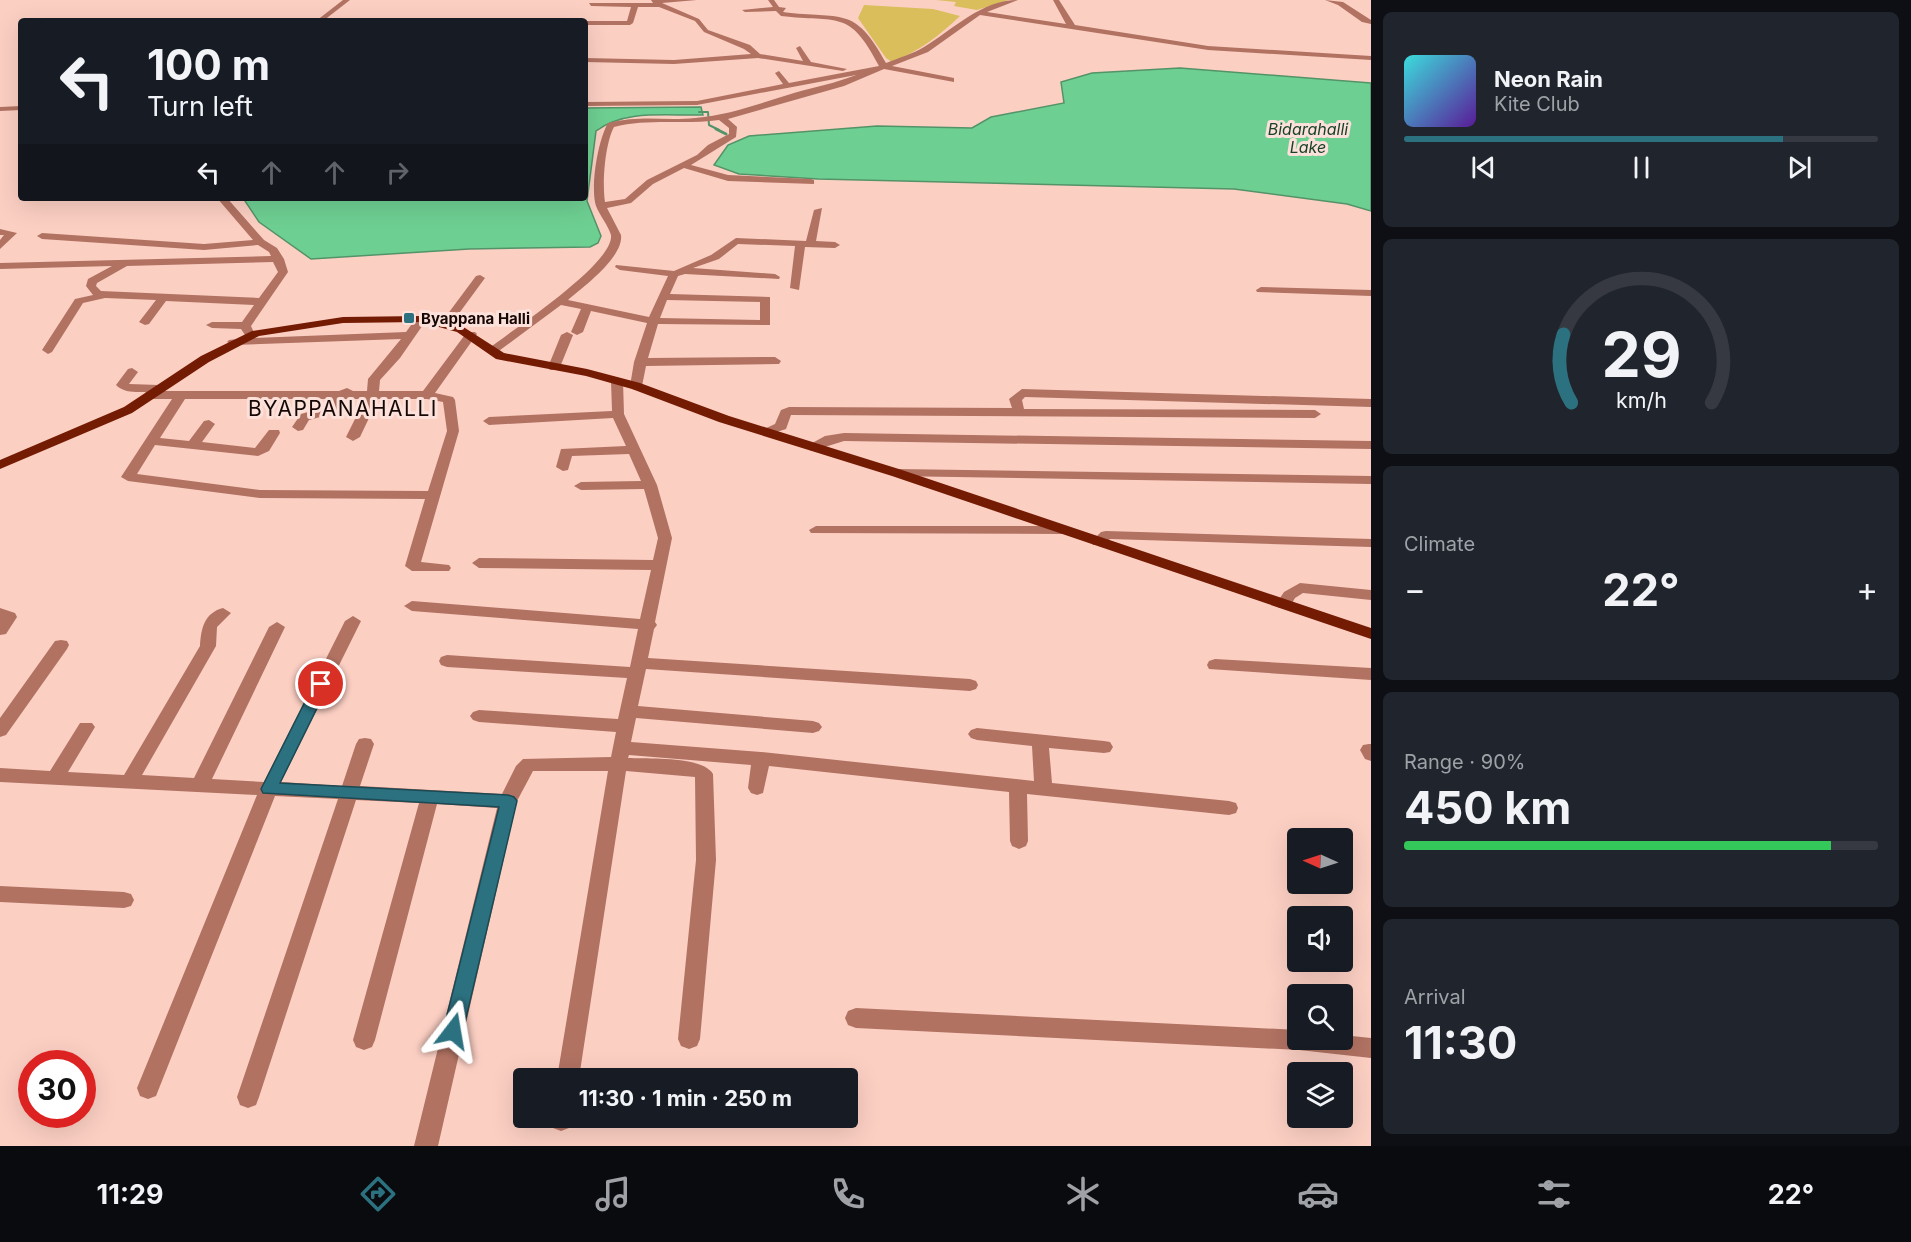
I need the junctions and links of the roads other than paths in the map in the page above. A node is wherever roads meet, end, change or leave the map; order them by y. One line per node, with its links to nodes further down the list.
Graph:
1 (347, 0): 16 (street)
2 (693, 0): 7 (street)
3 (771, 0): 11 (street)
4 (1016, 0): 13 (street)
5 (1056, 0): 19 (street)
6 (1328, 0): 17 (street)
7 (657, 2): 9 (street); 21 (street)
8 (591, 4): 9 (street)
9 (634, 5): 15 (street)
10 (812, 8): 11 (street)
11 (776, 9): 12 (street); 25 (street)
12 (745, 10)
13 (978, 13): 19 (street); 25 (street)
14 (613, 14): 15 (street)
15 (633, 14): 18 (street)
16 (323, 18)
17 (1371, 22)
18 (588, 23)
19 (1066, 27): 22 (street)
20 (800, 48): 24 (street)
21 (758, 56): 23 (street); 24 (street)
22 (1371, 58)
23 (588, 60)
24 (809, 65): 26 (street)
25 (881, 68): 26 (street); 28 (street); 33 (street)
26 (858, 70): 29 (street)
27 (779, 73): 29 (street)
28 (951, 80)
29 (787, 85): 30 (street)
30 (588, 104)
31 (18, 108): 32 (street)
32 (0, 109)
33 (722, 118): 34 (street); 37 (street)
34 (682, 165): 35 (street); 37 (street)
35 (811, 182)
36 (225, 201): 41 (street)
37 (601, 206): 58 (street)
38 (819, 210): 42 (street)
39 (0, 232): 44 (street)
40 (42, 236): 41 (street)
41 (260, 242): 45 (street)
42 (805, 244): 43 (street); 49 (street); 52 (street)
43 (835, 245)
44 (0, 246)
45 (279, 259): 46 (street); 59 (street)
46 (126, 264): 47 (street); 55 (street)
47 (0, 266)
48 (620, 267): 49 (street)
49 (679, 273): 50 (street); 56 (street)
50 (775, 277)
51 (480, 278): 65 (street)
52 (795, 288)
53 (1261, 290): 54 (street)
54 (1371, 293)
55 (100, 296): 57 (street); 70 (street)
56 (663, 297): 62 (street); 62 (street)
57 (162, 299): 59 (street); 63 (street)
58 (559, 301): 60 (street); 71 (street)
59 (264, 302): 66 (street)
60 (587, 307): 62 (street); 74 (street)
61 (421, 319): 65 (main road); 66 (main road); 68 (street)
62 (652, 321): 72 (street)
63 (145, 322)
64 (212, 325): 66 (street)
65 (445, 325): 67 (main road)
66 (247, 331): 69 (main road)
67 (471, 334): 71 (main road); 81 (street)
68 (410, 335): 69 (street); 76 (street)
69 (233, 342): 79 (main road)
70 (48, 350)
71 (492, 351): 74 (main road)
72 (640, 362): 73 (street); 78 (street)
73 (775, 362)
74 (554, 367): 77 (main road)
75 (132, 372): 79 (street)
76 (374, 379): 82 (street); 83 (street)
77 (617, 381): 78 (main road); 86 (street)
78 (636, 387): 91 (main road)
79 (154, 392): 80 (street); 99 (main road)
80 (181, 395): 82 (street); 94 (street)
81 (427, 395): 83 (street); 105 (street)
82 (340, 396): 83 (street); 90 (street)
83 (373, 396): 93 (street)
84 (1371, 403): 85 (street)
85 (1019, 411): 87 (street); 91 (street)
86 (618, 414): 88 (street); 98 (street)
87 (1315, 414)
88 (489, 421)
89 (209, 424): 95 (street)
90 (298, 427)
91 (764, 432): 97 (main road)
92 (274, 433): 95 (street)
93 (353, 437)
94 (151, 441): 95 (street); 105 (street)
95 (192, 445)
96 (1371, 445): 97 (street)
97 (812, 447): 101 (main road)
98 (634, 450): 100 (street); 103 (street)
99 (0, 465)
100 (563, 467)
101 (897, 473): 102 (street); 107 (main road)
102 (1371, 480)
103 (650, 485): 104 (street); 111 (street)
104 (581, 486)
105 (435, 495): 112 (street)
106 (816, 530): 107 (street)
107 (1062, 530): 108 (main road)
108 (1098, 542): 109 (street); 114 (main road)
109 (1371, 543)
110 (479, 563): 111 (street)
111 (661, 565): 119 (street)
112 (444, 568)
113 (1371, 596): 114 (street)
114 (1284, 604): 122 (main road)
115 (412, 606): 119 (street)
116 (0, 613): 121 (street)
117 (223, 613): 143 (street)
118 (353, 621): 148 (street)
119 (649, 625): 126 (street)
120 (278, 627): 144 (street)
121 (0, 630)
122 (1371, 634)
123 (61, 645): 133 (street)
124 (447, 661): 126 (street)
125 (1215, 665): 127 (street)
126 (639, 668): 128 (street); 130 (street)
127 (1371, 674)
128 (970, 685)
129 (479, 716): 130 (street)
130 (627, 719): 132 (street); 138 (street)
131 (86, 727): 142 (street)
132 (813, 727)
133 (0, 731)
134 (977, 734): 135 (street)
135 (1040, 741): 137 (street); 147 (street)
136 (365, 744): 149 (street)
137 (1104, 747)
138 (620, 756): 140 (street); 151 (street); 160 (street)
139 (761, 759): 140 (street); 145 (street); 146 (street)
140 (678, 760): 157 (street)
141 (0, 775): 142 (street)
142 (55, 778): 143 (street)
143 (129, 782): 144 (street)
144 (200, 785): 148 (street)
145 (1018, 786): 147 (street); 153 (street)
146 (757, 788)
147 (1043, 788): 152 (street)
148 (269, 789): 149 (street); 161 (street)
149 (349, 793): 150 (street); 162 (street)
150 (430, 797): 151 (street); 158 (street)
151 (508, 801): 163 (street)
152 (1229, 807)
153 (1018, 841)
154 (0, 894): 155 (street)
155 (124, 900)
156 (856, 1018): 159 (street)
157 (689, 1039)
158 (364, 1040)
159 (1371, 1048)
160 (570, 1068)
161 (148, 1088)
162 (248, 1097)
163 (426, 1146)

